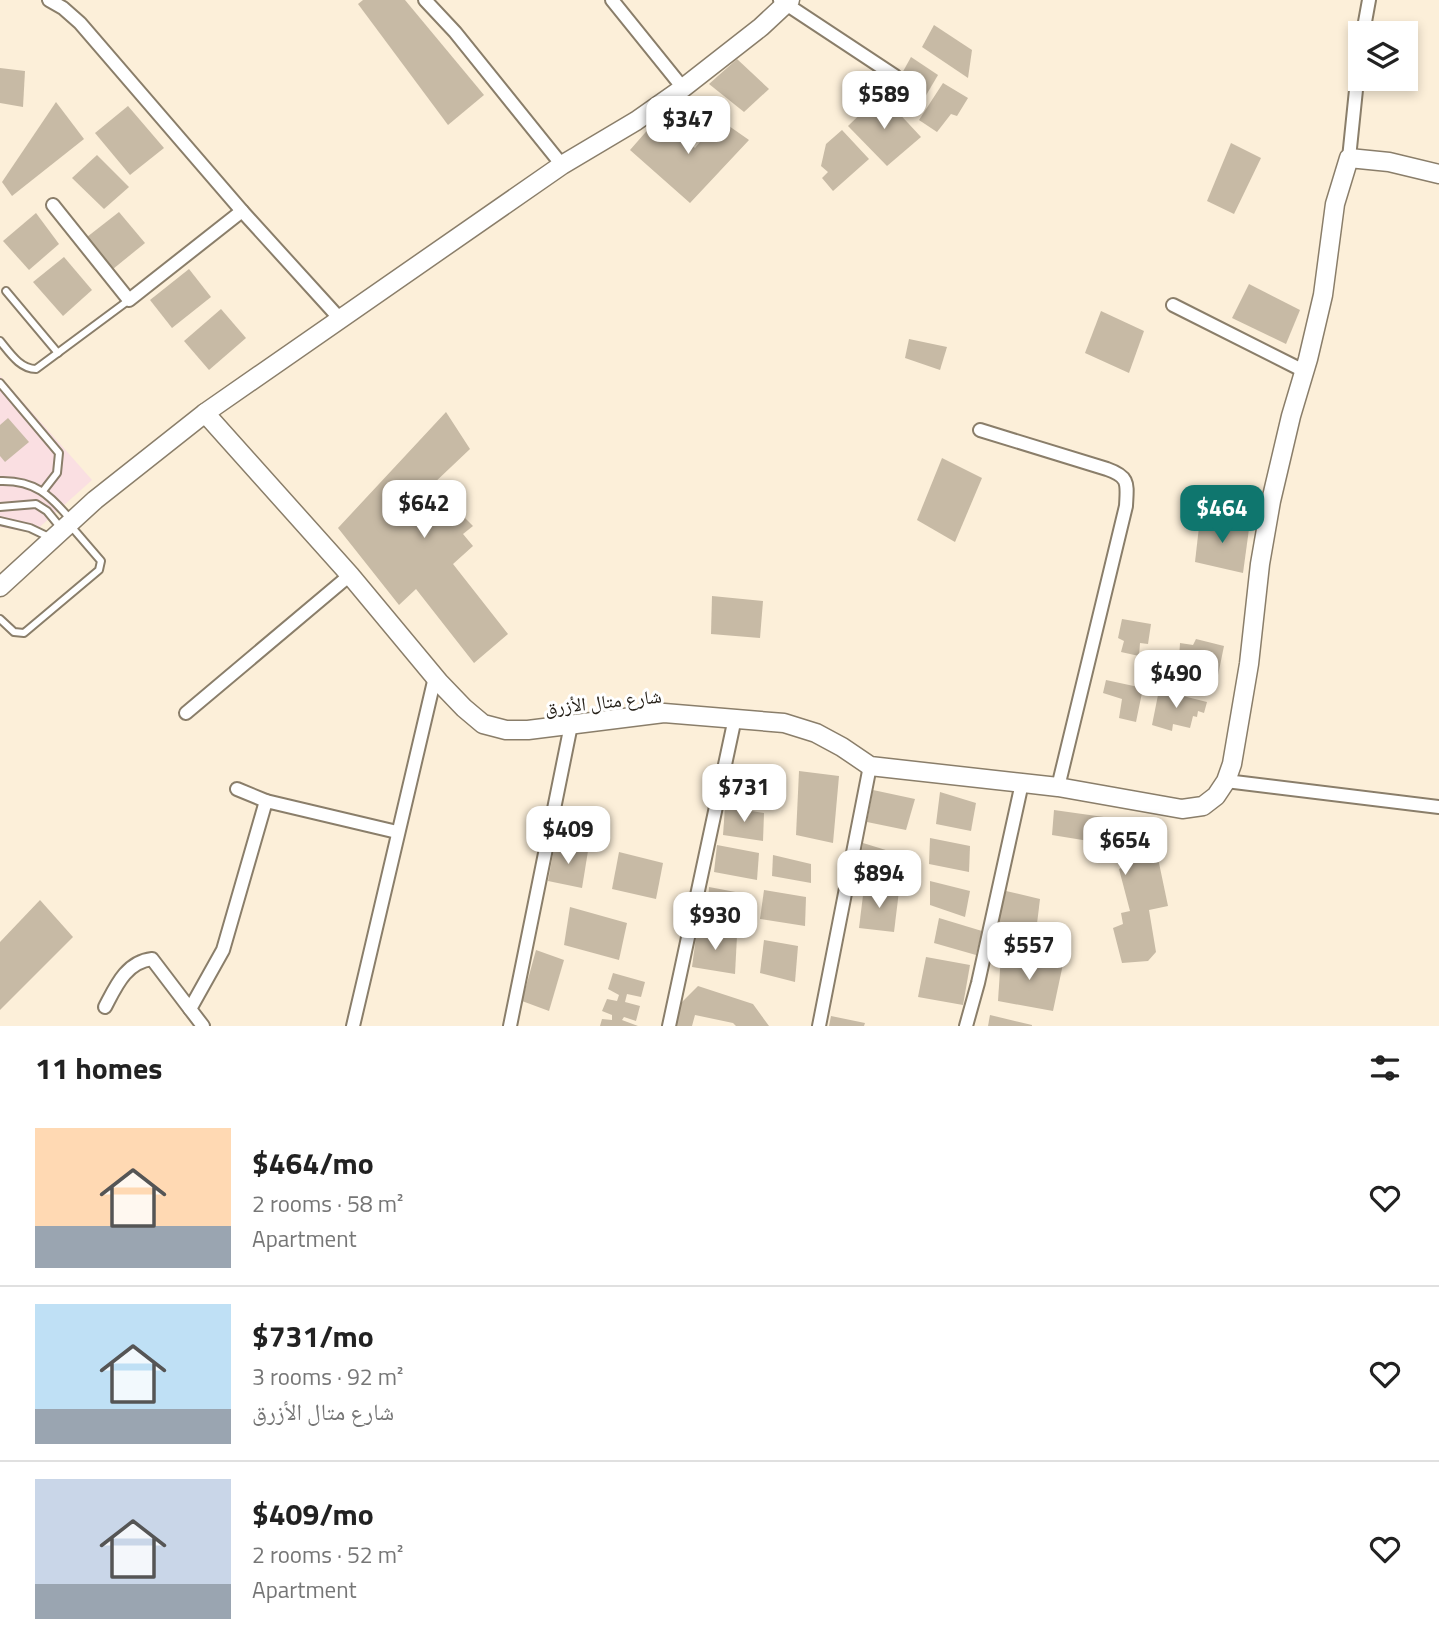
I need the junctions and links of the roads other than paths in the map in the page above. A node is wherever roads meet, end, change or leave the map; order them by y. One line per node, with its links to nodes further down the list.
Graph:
1 (49, 0): 14 (street)
2 (425, 0): 11 (street)
3 (612, 0): 8 (street)
4 (1369, 0): 6 (street)
5 (785, 1): 7 (street); 8 (street)
6 (1365, 21)
7 (895, 76)
8 (683, 88): 11 (street)
9 (1356, 91): 10 (street)
10 (1349, 158): 12 (street); 21 (street)
11 (562, 165): 18 (street)
12 (1439, 174)
13 (52, 205): 16 (street)
14 (242, 211): 16 (street); 18 (street)
15 (6, 291): 20 (lane)
16 (129, 300): 20 (lane)
17 (1173, 305): 21 (street)
18 (341, 320): 23 (street)
19 (0, 341): 20 (lane)
20 (58, 353)
21 (1304, 371): 38 (street)
22 (0, 383): 26 (lane)
23 (205, 413): 29 (street); 30 (street, شارع متال الأزرق)
24 (981, 430): 40 (street)
25 (0, 481): 26 (lane)
26 (43, 491): 29 (lane)
27 (0, 507): 29 (lane)
28 (0, 521): 29 (lane)
29 (64, 528): 31 (street); 32 (lane)
30 (350, 575): 33 (street, شارع متال الأزرق); 34 (street)
31 (0, 587)
32 (0, 619)
33 (435, 677): 36 (street, شارع متال الأزرق); 44 (street)
34 (186, 713)
35 (735, 718): 36 (street, شارع متال الأزرق); 37 (street, شارع متال الأزرق); 50 (street)
36 (571, 725): 49 (street)
37 (870, 766): 39 (street); 51 (street)
38 (1226, 781): 40 (street); 43 (street)
39 (1022, 783): 40 (street); 52 (street)
40 (1058, 787)
41 (237, 789): 42 (street)
42 (266, 801): 44 (street); 46 (street)
43 (1439, 807)
44 (397, 832): 48 (street)
45 (105, 1007): 46 (street)
46 (190, 1009): 47 (street)
47 (204, 1026)
48 (353, 1026)
49 (510, 1026)
50 (670, 1026)
51 (819, 1026)
52 (966, 1026)

